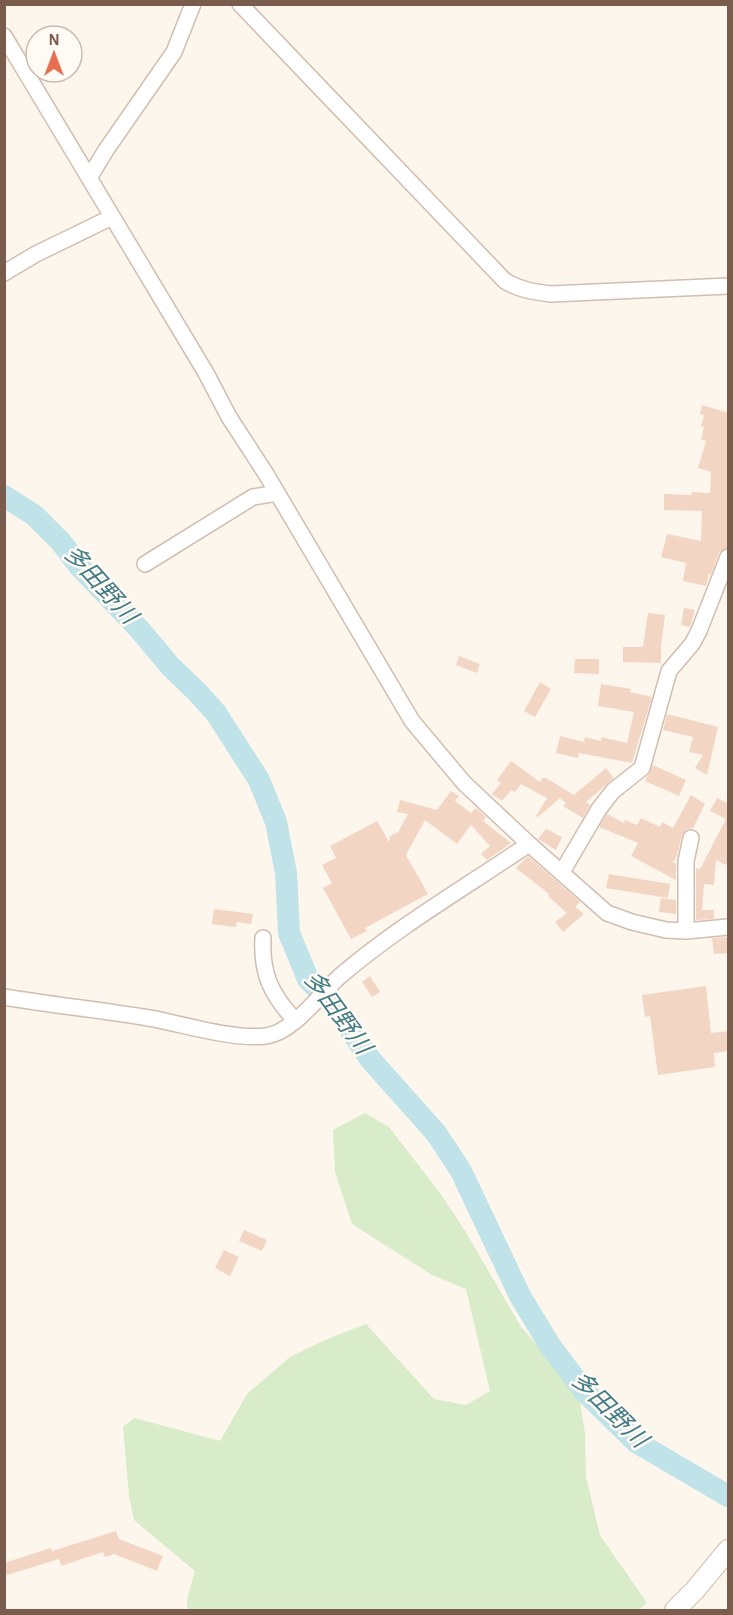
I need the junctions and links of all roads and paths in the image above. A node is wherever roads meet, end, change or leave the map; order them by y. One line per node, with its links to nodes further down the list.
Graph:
1 (193, 4): 4 (street)
2 (240, 4): 7 (street)
3 (4, 36): 4 (street)
4 (89, 178): 5 (street)
5 (112, 217): 6 (street); 8 (street)
6 (4, 273)
7 (729, 286)
8 (277, 493): 10 (street); 12 (street)
9 (729, 557): 13 (street)
10 (145, 564)
11 (691, 838): 15 (street)
12 (529, 844): 13 (street); 18 (street)
13 (562, 872): 15 (street)
14 (729, 927): 15 (street)
15 (686, 931)
16 (263, 938): 18 (street)
17 (4, 997): 18 (street)
18 (298, 1018)
19 (729, 1550): 20 (street)
20 (676, 1610)

